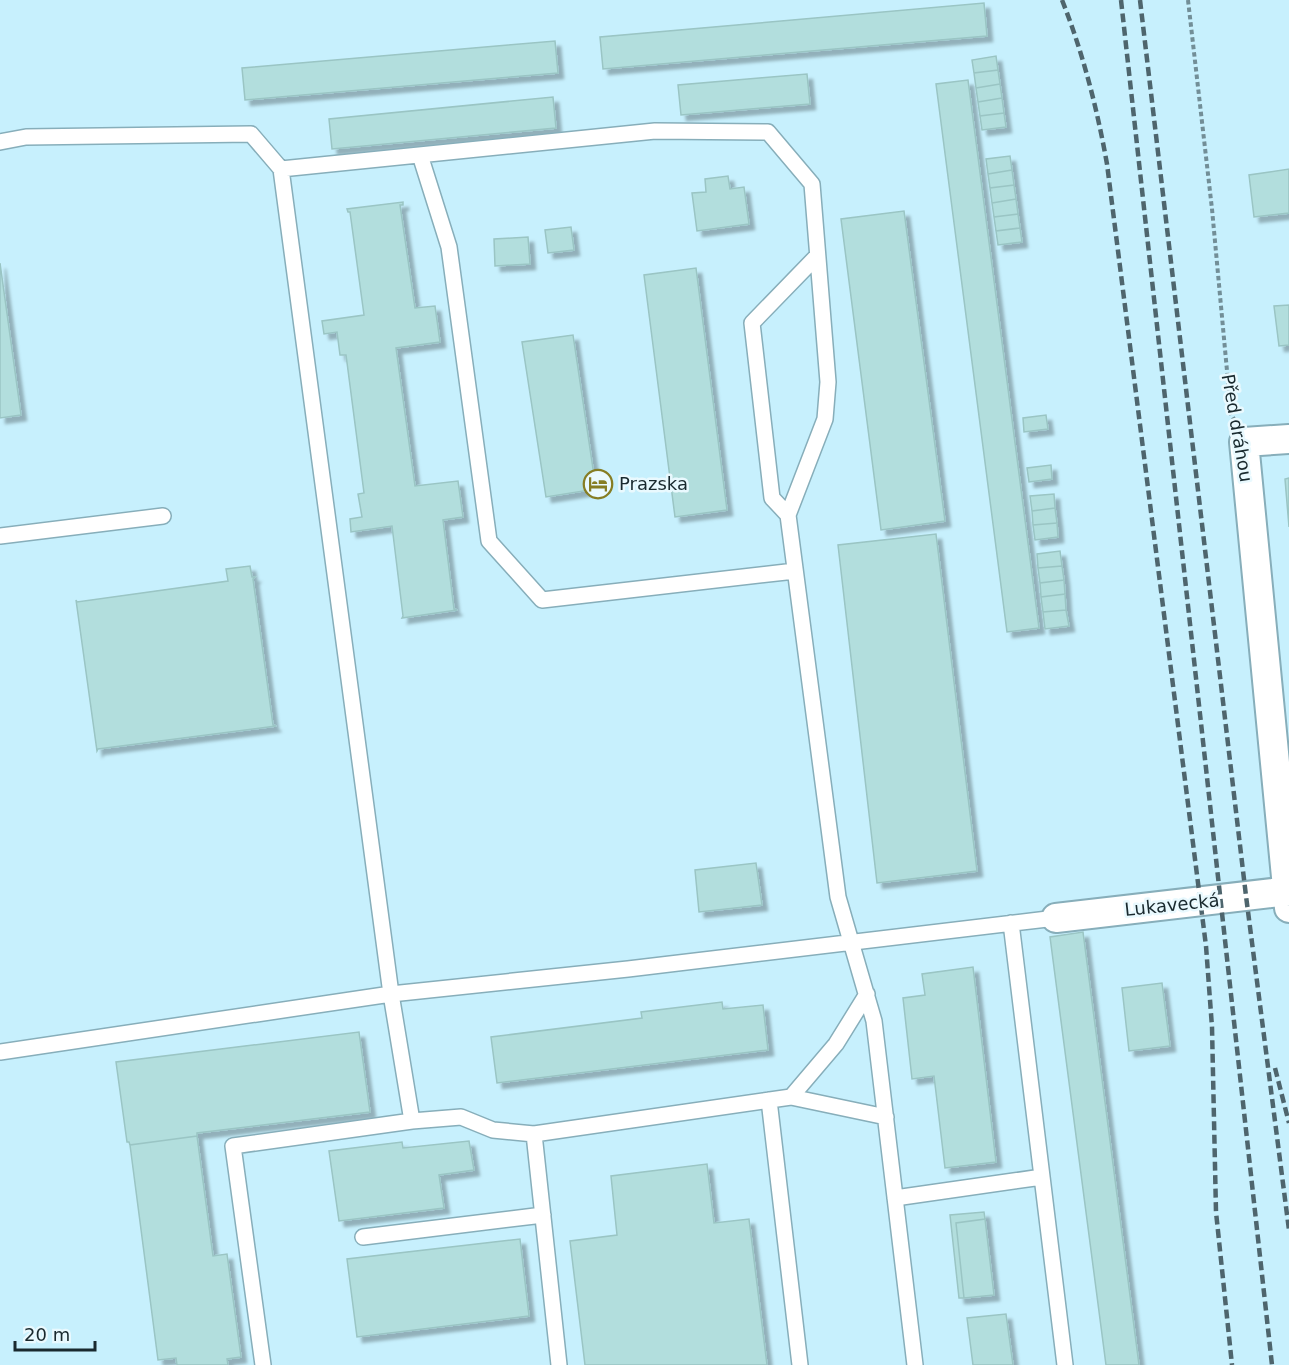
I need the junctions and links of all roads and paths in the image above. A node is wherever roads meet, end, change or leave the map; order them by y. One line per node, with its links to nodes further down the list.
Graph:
1 (1188, 0): 7 (path, Před dráhou)
2 (0, 142): 4 (lane)
3 (420, 155): 4 (lane); 5 (lane); 11 (lane)
4 (281, 169): 16 (lane)
5 (817, 256): 8 (lane); 8 (lane)
6 (1289, 439): 7 (street)
7 (1244, 442): 12 (street, Před dráhou)
8 (788, 515): 11 (lane)
9 (163, 516): 10 (lane)
10 (0, 536)
11 (795, 571): 15 (lane)
12 (1288, 897): 13 (street, Lukavecká)
13 (1056, 918): 14 (lane)
14 (1011, 923): 15 (lane); 24 (lane)
15 (852, 942): 16 (lane); 17 (lane)
16 (391, 994): 18 (lane); 22 (lane)
17 (867, 994): 19 (lane); 21 (lane)
18 (0, 1052)
19 (791, 1097): 20 (lane); 21 (lane)
20 (769, 1100): 23 (lane); 30 (lane)
21 (886, 1117): 25 (lane)
22 (412, 1121): 23 (lane); 29 (lane)
23 (534, 1134): 26 (lane)
24 (1042, 1177): 25 (lane); 32 (lane)
25 (896, 1198): 31 (lane)
26 (543, 1215): 27 (lane); 28 (lane)
27 (363, 1237)
28 (554, 1364)
29 (263, 1365)
30 (800, 1365)
31 (915, 1365)
32 (1065, 1365)

